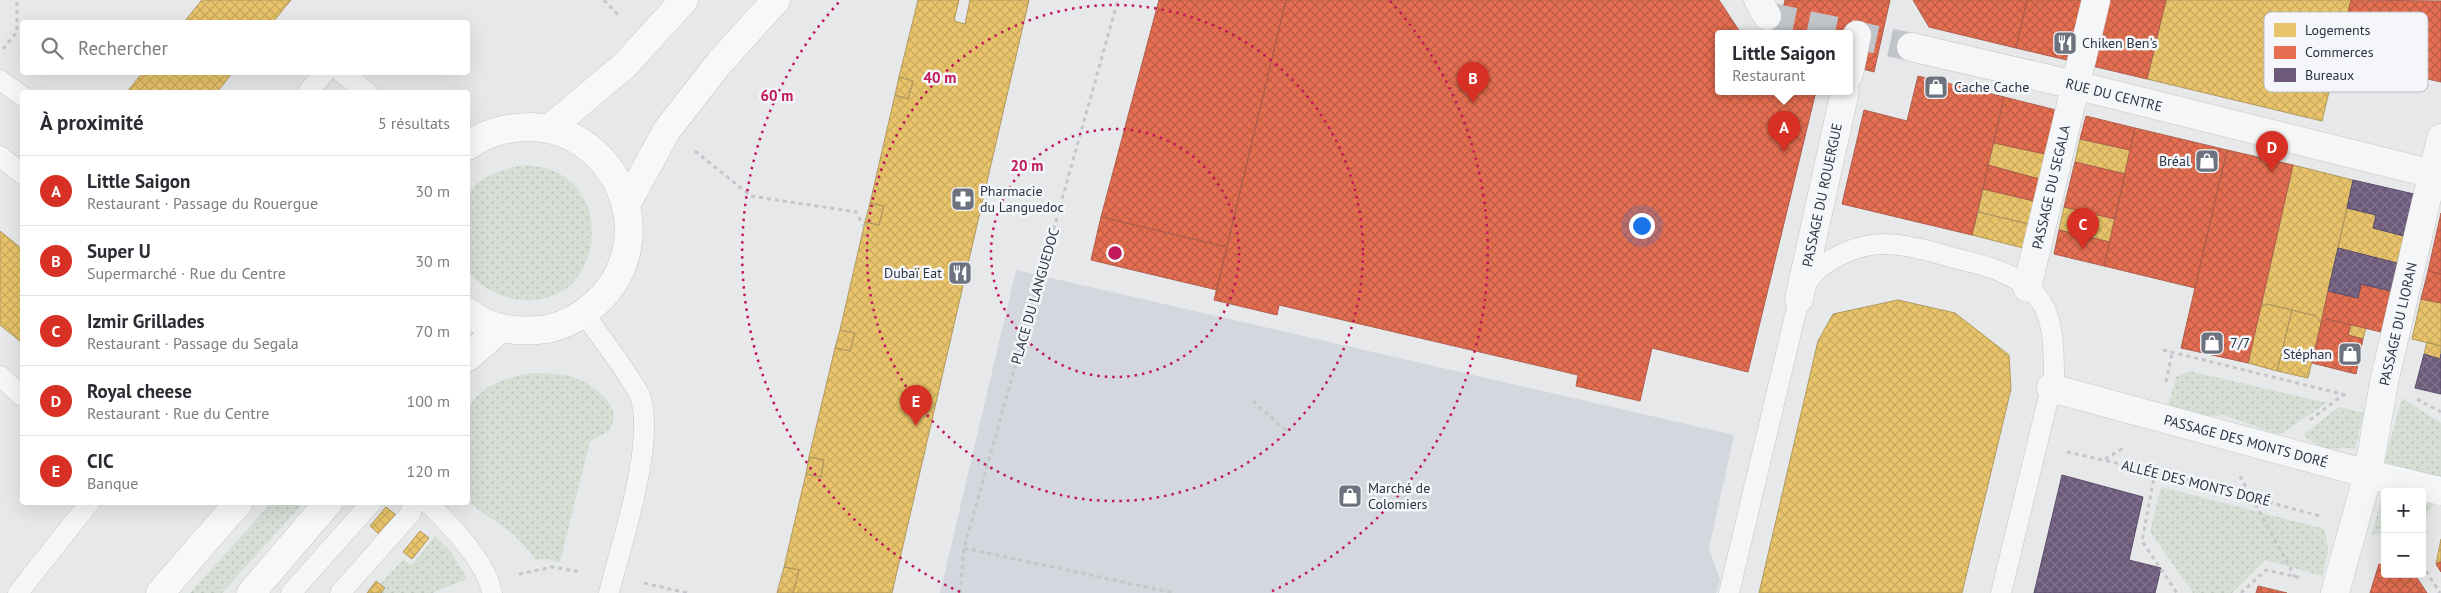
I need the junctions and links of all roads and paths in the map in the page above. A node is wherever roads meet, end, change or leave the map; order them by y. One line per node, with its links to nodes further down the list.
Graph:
1 (17, 0): 10 (path)
2 (604, 0): 7 (path)
3 (684, 0): 20 (street)
4 (776, 0): 27 (street)
5 (1118, 0): 55 (path, PLACE DU LANGUEDOC)
6 (2096, 0): 15 (street, PASSAGE DU SEGALA)
7 (626, 23)
8 (1858, 35): 11 (street)
9 (1911, 47): 15 (street, RUE DU CENTRE)
10 (0, 53)
11 (1853, 57)
12 (322, 75): 16 (lane)
13 (346, 75): 17 (lane)
14 (0, 80): 18 (lane)
15 (2075, 85): 26 (street, RUE DU CENTRE); 29 (street, PASSAGE DU SEGALA)
16 (310, 90)
17 (364, 90)
18 (20, 95)
19 (1844, 95): 30 (street, PASSAGE DU ROUERGUE)
20 (550, 128): 22 (street); 27 (street)
21 (2441, 138): 26 (street, PASSAGE DU LIORAN)
22 (470, 144)
23 (693, 149): 28 (path)
24 (0, 156): 25 (lane)
25 (20, 172)
26 (2436, 175): 40 (street, PASSAGE DU LIORAN)
27 (627, 203): 32 (street)
28 (864, 227)
29 (2027, 288): 30 (lane); 37 (lane)
30 (1799, 299): 68 (lane)
31 (470, 314): 33 (street)
32 (584, 314): 33 (street); 65 (lane)
33 (501, 328): 35 (street)
34 (2163, 350): 40 (path)
35 (470, 355)
36 (0, 376): 38 (lane)
37 (2051, 388): 41 (street, PASSAGE DES MONTS DORÉ); 43 (lane)
38 (20, 394)
39 (1253, 401): 42 (path)
40 (2381, 404): 45 (street, PASSAGE DU LIORAN)
41 (2215, 432): 45 (street, PASSAGE DES MONTS DORÉ); 47 (path)
42 (1289, 433)
43 (2038, 445): 44 (path, ALLÉE DES MONTS DORÉ); 69 (lane)
44 (2155, 472): 47 (path, ALLÉE DES MONTS DORÉ); 70 (path)
45 (2368, 474): 46 (street, PASSAGE DES MONTS DORÉ); 54 (street)
46 (2441, 490)
47 (2252, 497): 54 (path, ALLÉE DES MONTS DORÉ); 57 (path)
48 (88, 505): 59 (lane)
49 (236, 505): 60 (street)
50 (327, 505): 61 (street)
51 (369, 505): 62 (lane)
52 (412, 505): 63 (lane)
53 (430, 505): 64 (lane)
54 (2353, 525): 58 (street)
55 (964, 548): 66 (path, PLACE DU LANGUEDOC); 67 (path)
56 (2426, 570): 72 (path)
57 (2295, 577): 58 (path); 71 (path)
58 (2336, 590)
59 (18, 593)
60 (160, 593)
61 (251, 593)
62 (291, 593)
63 (340, 593)
64 (492, 593)
65 (609, 593)
66 (960, 593)
67 (1174, 593)
68 (1729, 593)
69 (2002, 593)
70 (2177, 593)
71 (2241, 593)
72 (2440, 593)

